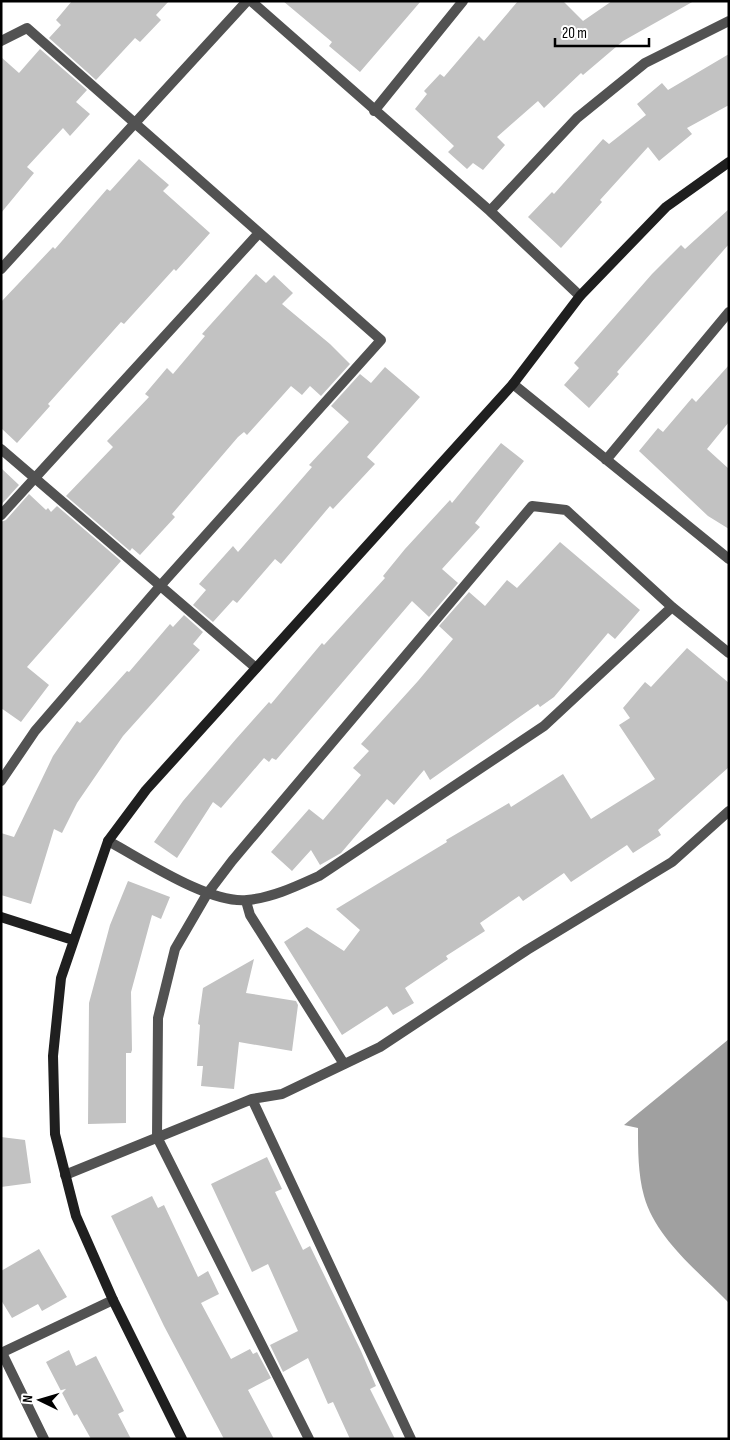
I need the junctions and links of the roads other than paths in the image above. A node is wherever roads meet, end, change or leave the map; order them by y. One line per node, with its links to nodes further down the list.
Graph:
1 (247, 1): 7 (street)
2 (251, 1): 6 (street)
3 (463, 1): 6 (street)
4 (729, 21): 9 (street)
5 (1, 41): 7 (street)
6 (374, 111): 9 (street)
7 (135, 124): 10 (street); 11 (street)
8 (729, 162): 12 (street)
9 (490, 211): 12 (street)
10 (259, 233): 17 (street); 20 (street)
11 (1, 269)
12 (580, 296): 14 (street)
13 (729, 312): 16 (street)
14 (513, 384): 16 (street); 23 (street)
15 (1, 449): 17 (street)
16 (606, 460): 19 (street)
17 (35, 478): 18 (street); 20 (street)
18 (1, 515)
19 (729, 559)
20 (161, 585): 23 (street); 24 (street)
21 (672, 607): 22 (street); 27 (street); 28 (street)
22 (729, 653)
23 (256, 668): 26 (street)
24 (1, 781)
25 (729, 811): 31 (street)
26 (108, 841): 27 (street); 30 (street)
27 (207, 894): 28 (street); 33 (street)
28 (246, 901): 31 (street)
29 (1, 917): 30 (street)
30 (73, 940): 34 (street)
31 (344, 1064): 32 (street)
32 (252, 1099): 33 (street); 40 (street)
33 (157, 1137): 34 (street); 39 (street)
34 (65, 1175): 35 (street)
35 (113, 1300): 36 (street); 38 (street)
36 (2, 1353): 37 (street)
37 (44, 1439)
38 (182, 1439)
39 (308, 1439)
40 (411, 1439)

